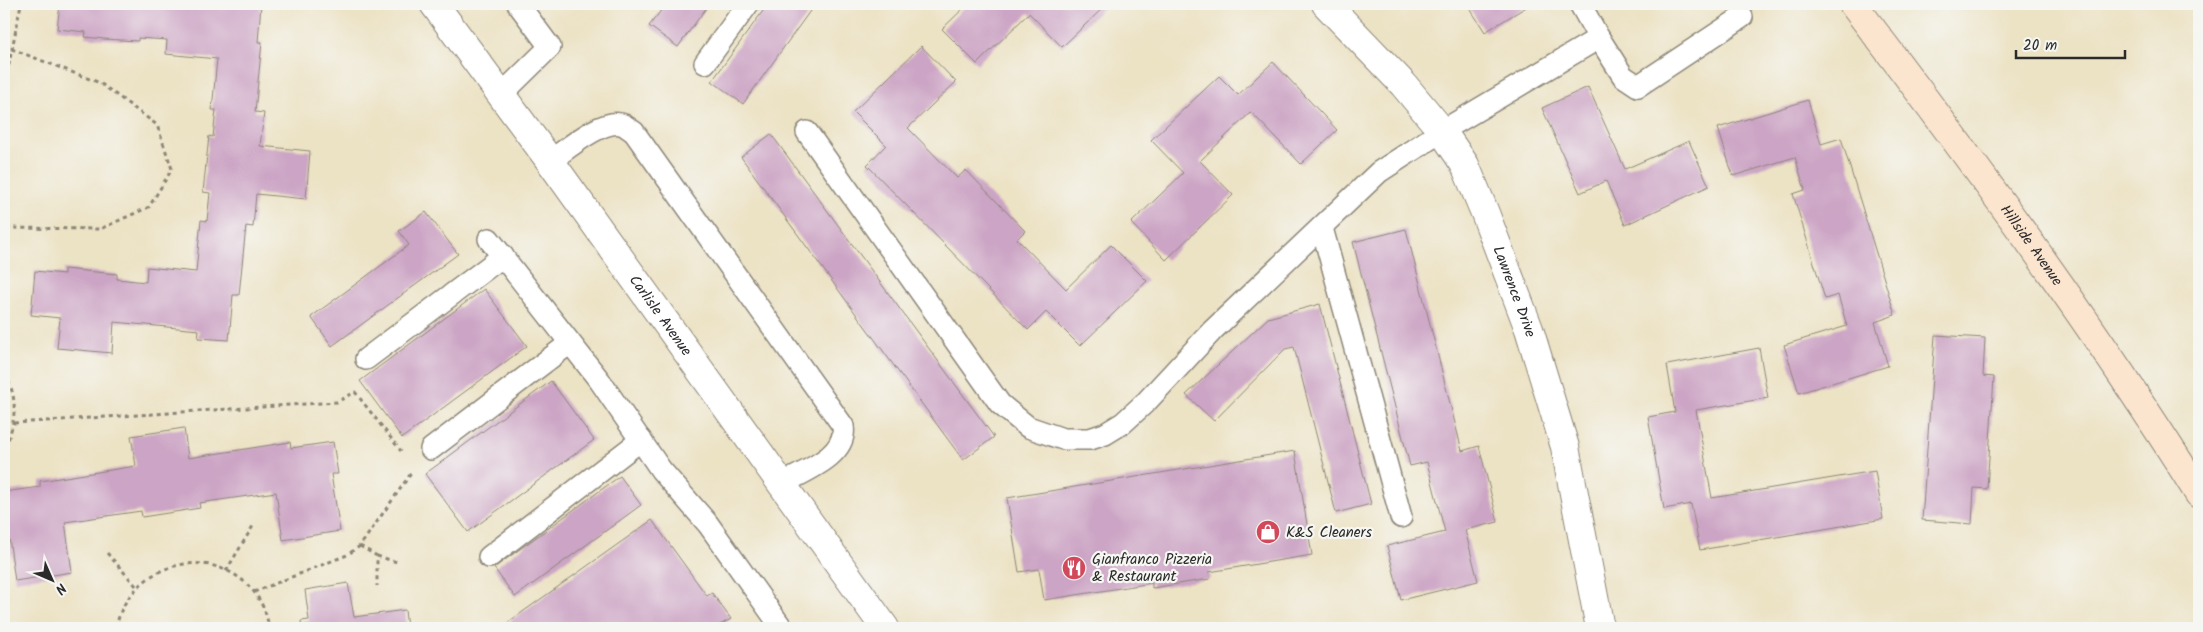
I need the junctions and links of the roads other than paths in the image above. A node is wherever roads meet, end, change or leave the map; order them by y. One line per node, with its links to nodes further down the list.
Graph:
1 (434, 4): 10 (street, Carlisle Avenue)
2 (518, 4): 10 (lane)
3 (748, 4): 9 (lane)
4 (1326, 4): 11 (street, Lawrence Drive)
5 (1580, 4): 8 (lane)
6 (1853, 4): 22 (main road, Hillside Avenue)
7 (1742, 17): 8 (lane)
8 (1599, 38): 11 (lane)
9 (705, 64)
10 (501, 95): 13 (street, Carlisle Avenue)
11 (1442, 131): 14 (lane); 27 (street, Lawrence Drive)
12 (807, 132): 14 (lane)
13 (550, 161): 21 (street, Carlisle Avenue); 21 (lane)
14 (1322, 228): 23 (lane)
15 (489, 239): 16 (lane)
16 (503, 256): 17 (lane); 18 (lane)
17 (570, 343): 19 (lane); 20 (lane)
18 (366, 359)
19 (641, 440): 24 (lane); 25 (lane)
20 (431, 449)
21 (782, 484): 26 (street, Carlisle Avenue)
22 (2199, 494)
23 (1401, 517)
24 (489, 557)
25 (782, 628)
26 (885, 628)
27 (1600, 628)

